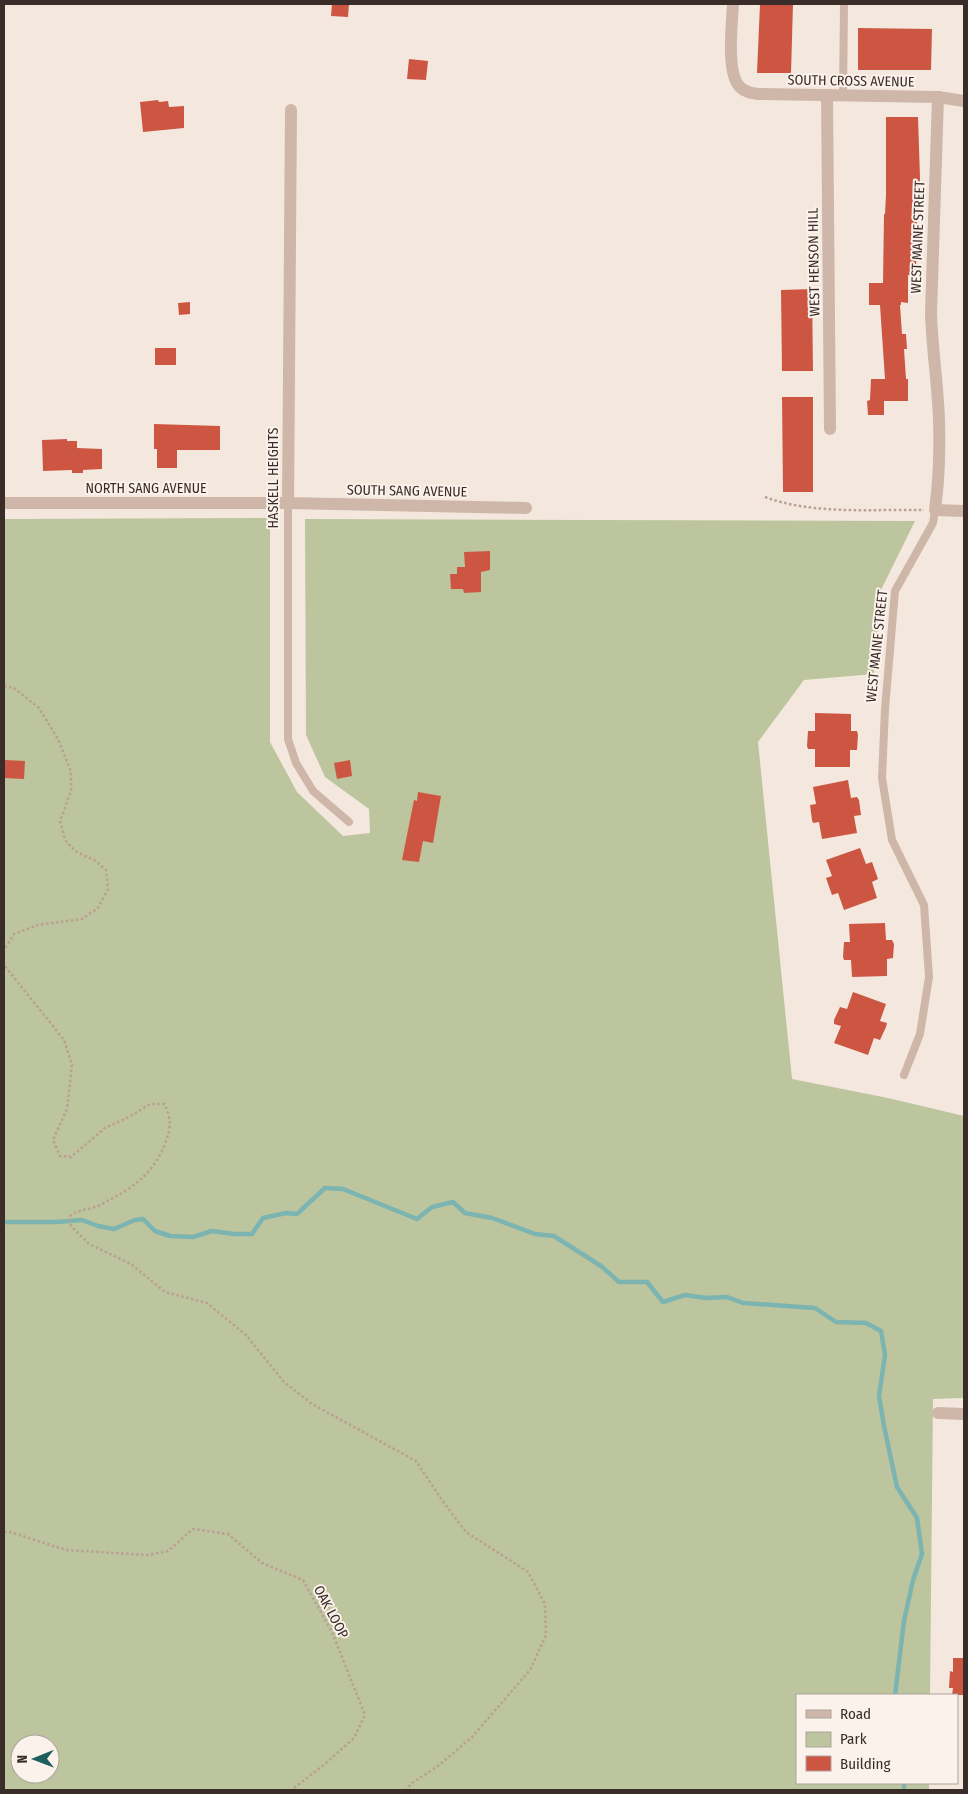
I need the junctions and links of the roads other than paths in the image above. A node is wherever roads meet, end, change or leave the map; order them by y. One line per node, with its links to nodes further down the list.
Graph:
1 (733, 4): 3 (street, SOUTH CROSS AVENUE)
2 (844, 4): 4 (lane)
3 (827, 95): 4 (street, SOUTH CROSS AVENUE); 8 (street, WEST HENSON HILL)
4 (843, 96): 5 (street, SOUTH CROSS AVENUE)
5 (938, 97): 6 (street, SOUTH CROSS AVENUE); 12 (street, WEST MAINE STREET)
6 (964, 101)
7 (291, 110): 10 (street, HASKELL HEIGHTS)
8 (830, 429)
9 (4, 503): 10 (street, NORTH SANG AVENUE)
10 (288, 503): 11 (street, SOUTH SANG AVENUE); 14 (lane, HASKELL HEIGHTS)
11 (526, 508)
12 (935, 510): 13 (street); 15 (lane, WEST MAINE STREET)
13 (964, 511)
14 (349, 822)
15 (904, 1075)
16 (938, 1413): 17 (street)
17 (964, 1414)

